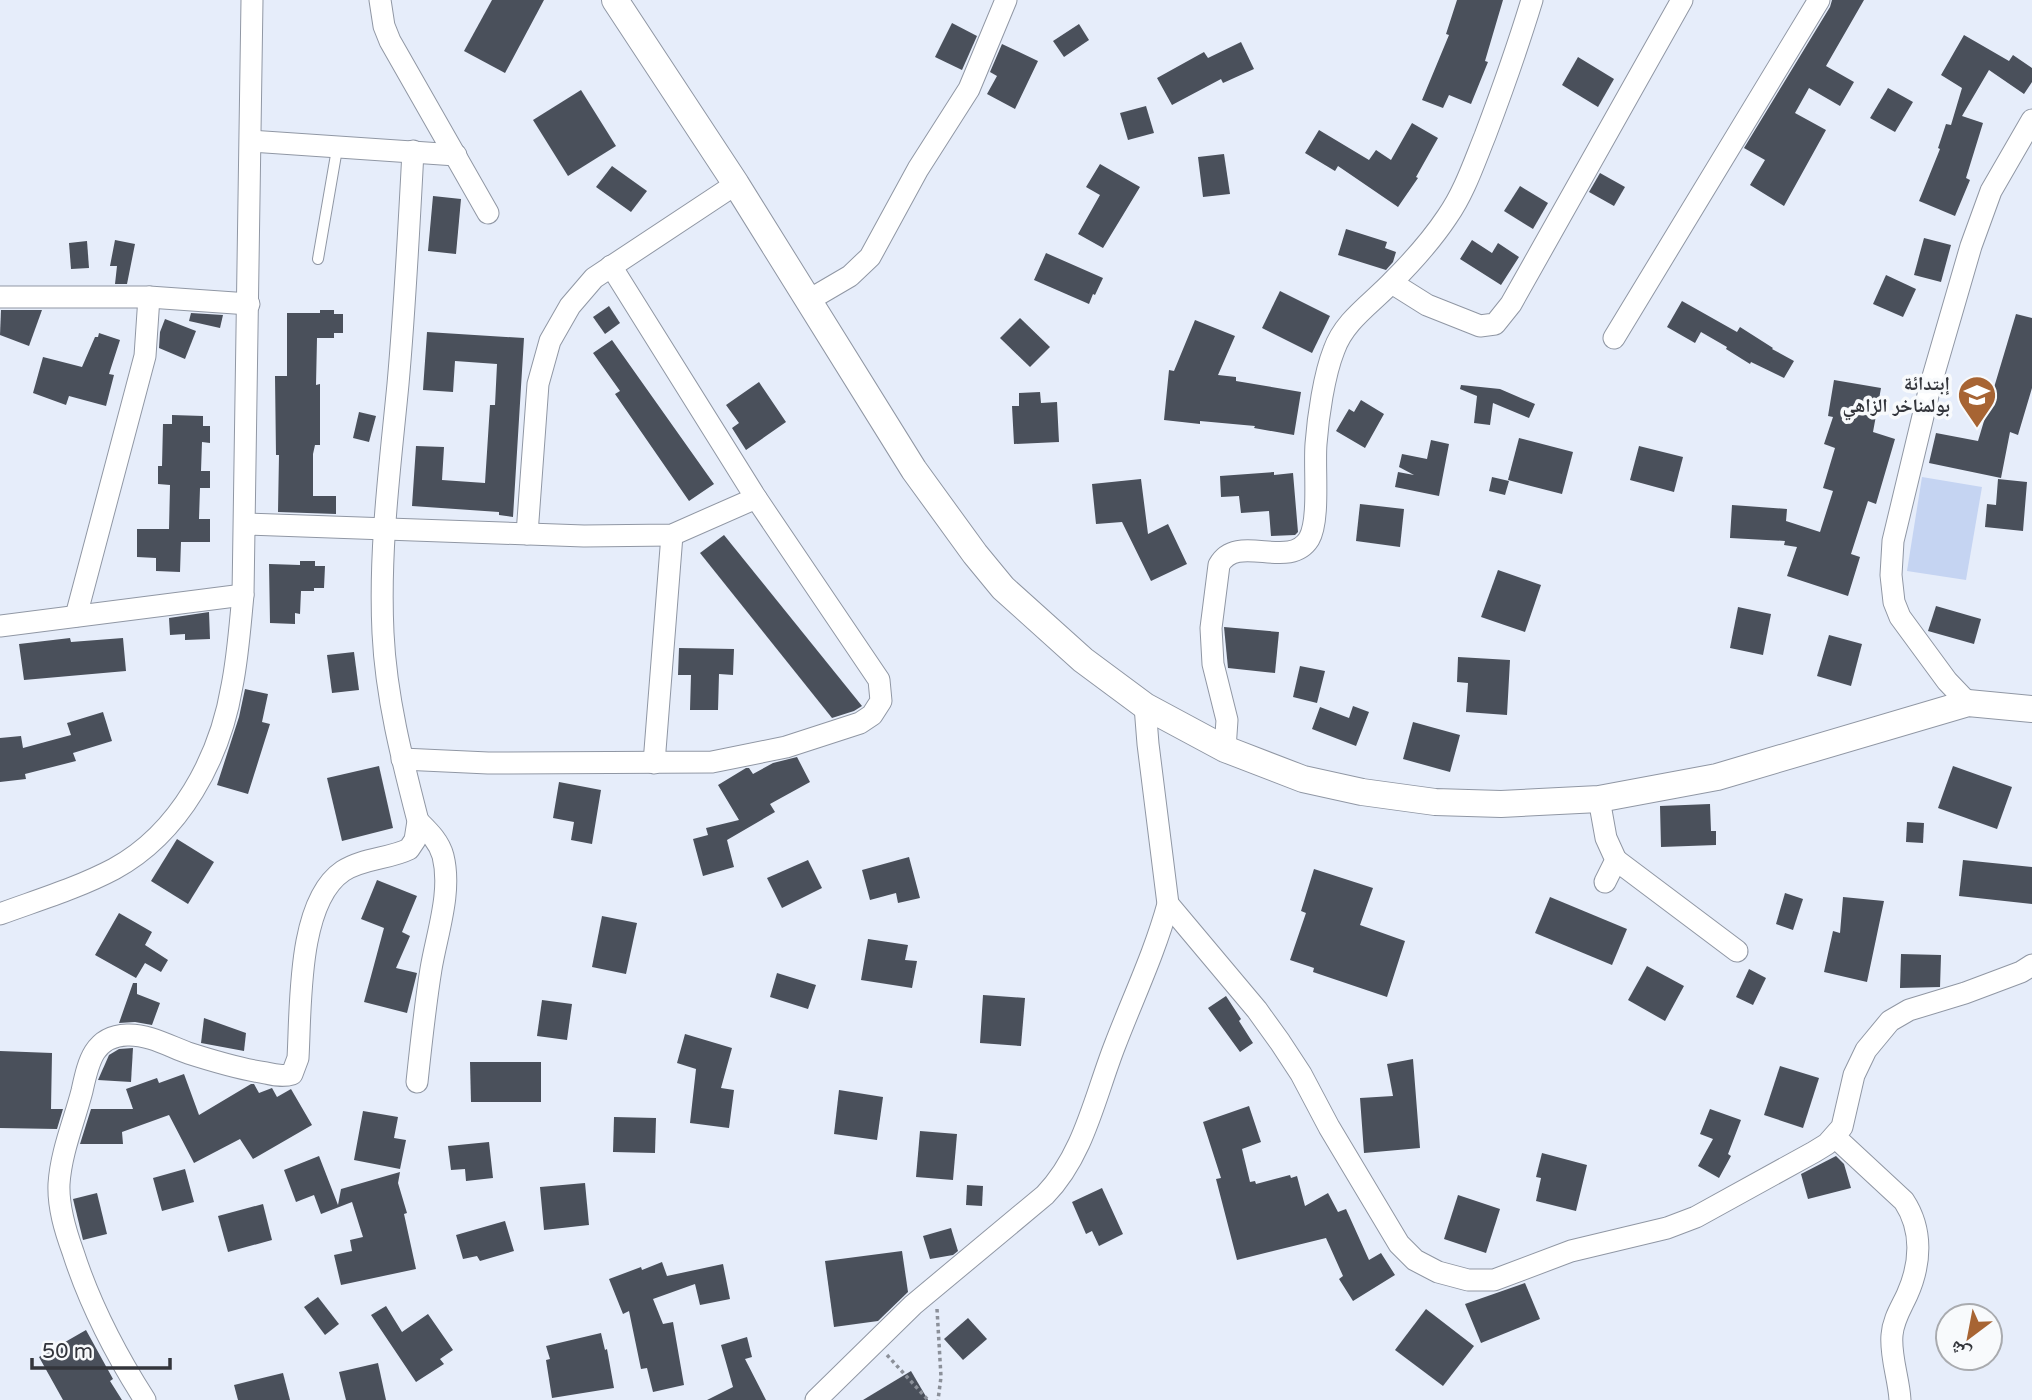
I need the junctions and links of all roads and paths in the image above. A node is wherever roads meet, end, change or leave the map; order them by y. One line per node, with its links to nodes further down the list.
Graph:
1 (252, 0): 9 (street)
2 (380, 0): 12 (street)
3 (615, 0): 13 (street)
4 (1006, 0): 20 (street)
5 (1532, 0): 17 (street)
6 (1682, 0): 17 (street)
7 (1819, 0): 22 (street)
8 (2032, 120): 31 (street)
9 (251, 141): 10 (street); 21 (street)
10 (337, 149): 11 (street); 15 (lane)
11 (413, 151): 12 (street); 25 (street)
12 (456, 155): 14 (street)
13 (736, 184): 16 (street); 20 (street)
14 (488, 213)
15 (318, 259)
16 (611, 266): 23 (street); 26 (street)
17 (1392, 283): 34 (street)
18 (0, 297): 19 (street)
19 (149, 297): 21 (street); 29 (street)
20 (809, 300): 32 (street)
21 (249, 304): 24 (street)
22 (1614, 338)
23 (755, 498): 27 (street); 36 (street)
24 (245, 524): 25 (street); 28 (street)
25 (384, 527): 26 (street); 35 (street)
26 (527, 534): 27 (street)
27 (672, 535): 36 (street)
28 (243, 596): 29 (street); 42 (street)
29 (76, 616): 30 (street)
30 (0, 625)
31 (1968, 703): 33 (street); 37 (street)
32 (1145, 706): 34 (street); 41 (street)
33 (2032, 709)
34 (1225, 749): 37 (street)
35 (402, 759): 36 (street); 38 (street)
36 (654, 763)
37 (1599, 799): 39 (street)
38 (418, 821): 45 (street); 49 (street)
39 (1616, 860): 40 (street); 43 (street)
40 (1605, 882)
41 (1168, 904): 46 (street); 47 (street)
42 (0, 914)
43 (1737, 951)
44 (2032, 965): 46 (street)
45 (417, 1082)
46 (1835, 1137): 53 (street)
47 (935, 1286): 48 (street); 52 (path)
48 (876, 1343): 50 (street); 51 (path)
49 (145, 1400)
50 (816, 1400)
51 (928, 1400)
52 (938, 1400)
53 (1900, 1400)

